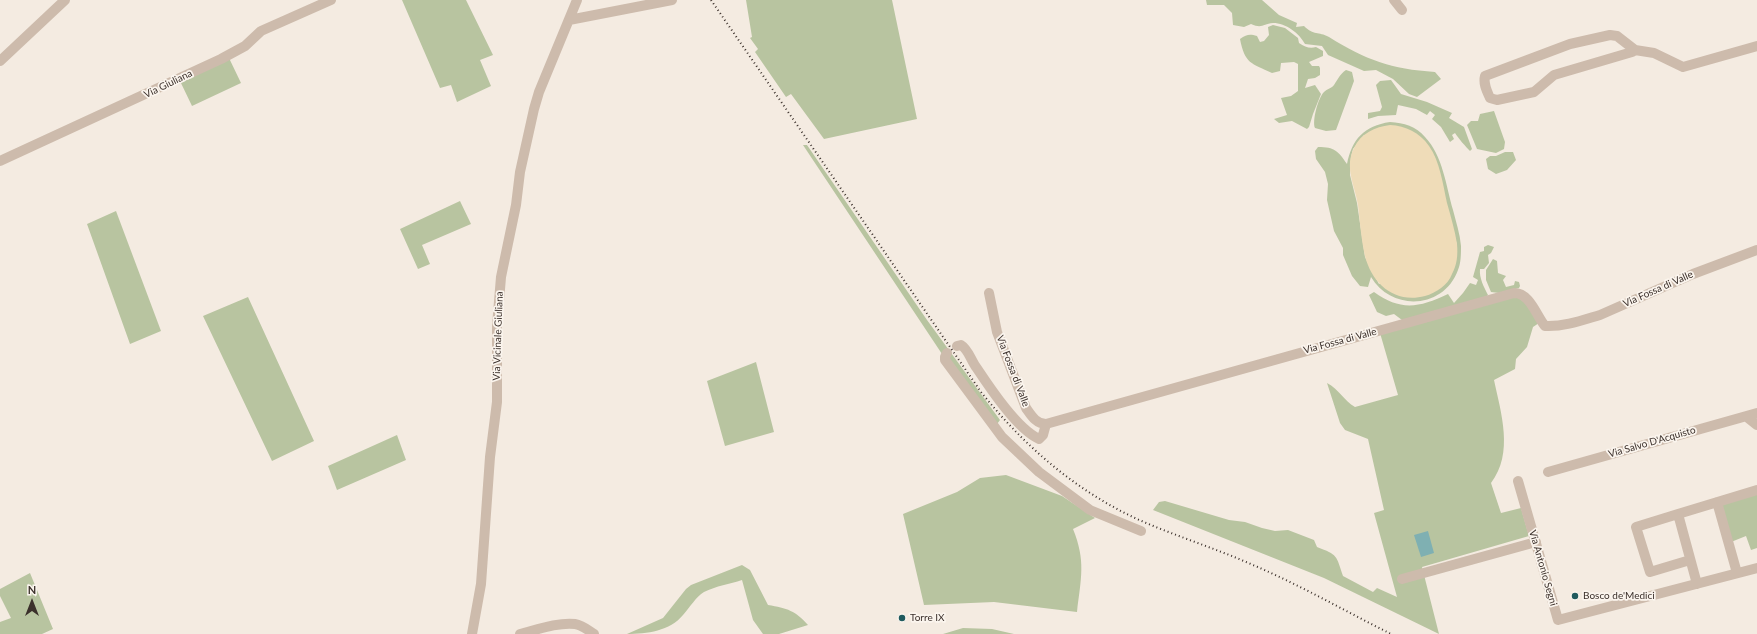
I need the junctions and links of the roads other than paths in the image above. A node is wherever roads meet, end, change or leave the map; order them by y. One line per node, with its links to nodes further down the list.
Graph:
1 (64, 0): 10 (street)
2 (332, 0): 11 (street, Via Giuliana)
3 (577, 0): 7 (street, Via Vicinale Giuliana)
4 (672, 0): 7 (street)
5 (1394, 0): 6 (street)
6 (1402, 10)
7 (569, 20): 32 (street, Via Vicinale Giuliana)
8 (1757, 46): 9 (street)
9 (1634, 50): 9 (street)
10 (0, 61)
11 (0, 161)
12 (1757, 250): 18 (street, Via Fossa di Valle)
13 (989, 292): 18 (street, Via Fossa di Valle)
14 (957, 346): 18 (street)
15 (947, 354): 25 (street)
16 (1757, 413): 17 (street, Via Salvo D'Acquisto)
17 (1747, 417): 19 (street); 20 (street, Via Salvo D'Acquisto)
18 (1046, 424)
19 (1757, 425)
20 (1548, 472)
21 (1518, 481): 26 (street, Via Antonio Segni)
22 (1757, 490): 23 (street)
23 (1717, 502): 24 (street); 29 (street)
24 (1678, 514): 27 (street); 27 (street)
25 (1141, 531)
26 (1536, 542): 30 (street); 31 (street, Via Antonio Segni)
27 (1690, 560): 31 (street)
28 (1757, 568): 29 (street, Via Antonio Segni)
29 (1737, 573): 31 (street, Via Antonio Segni)
30 (1402, 579)
31 (1697, 584)
32 (472, 634)
33 (520, 634): 34 (street)
34 (594, 634)

